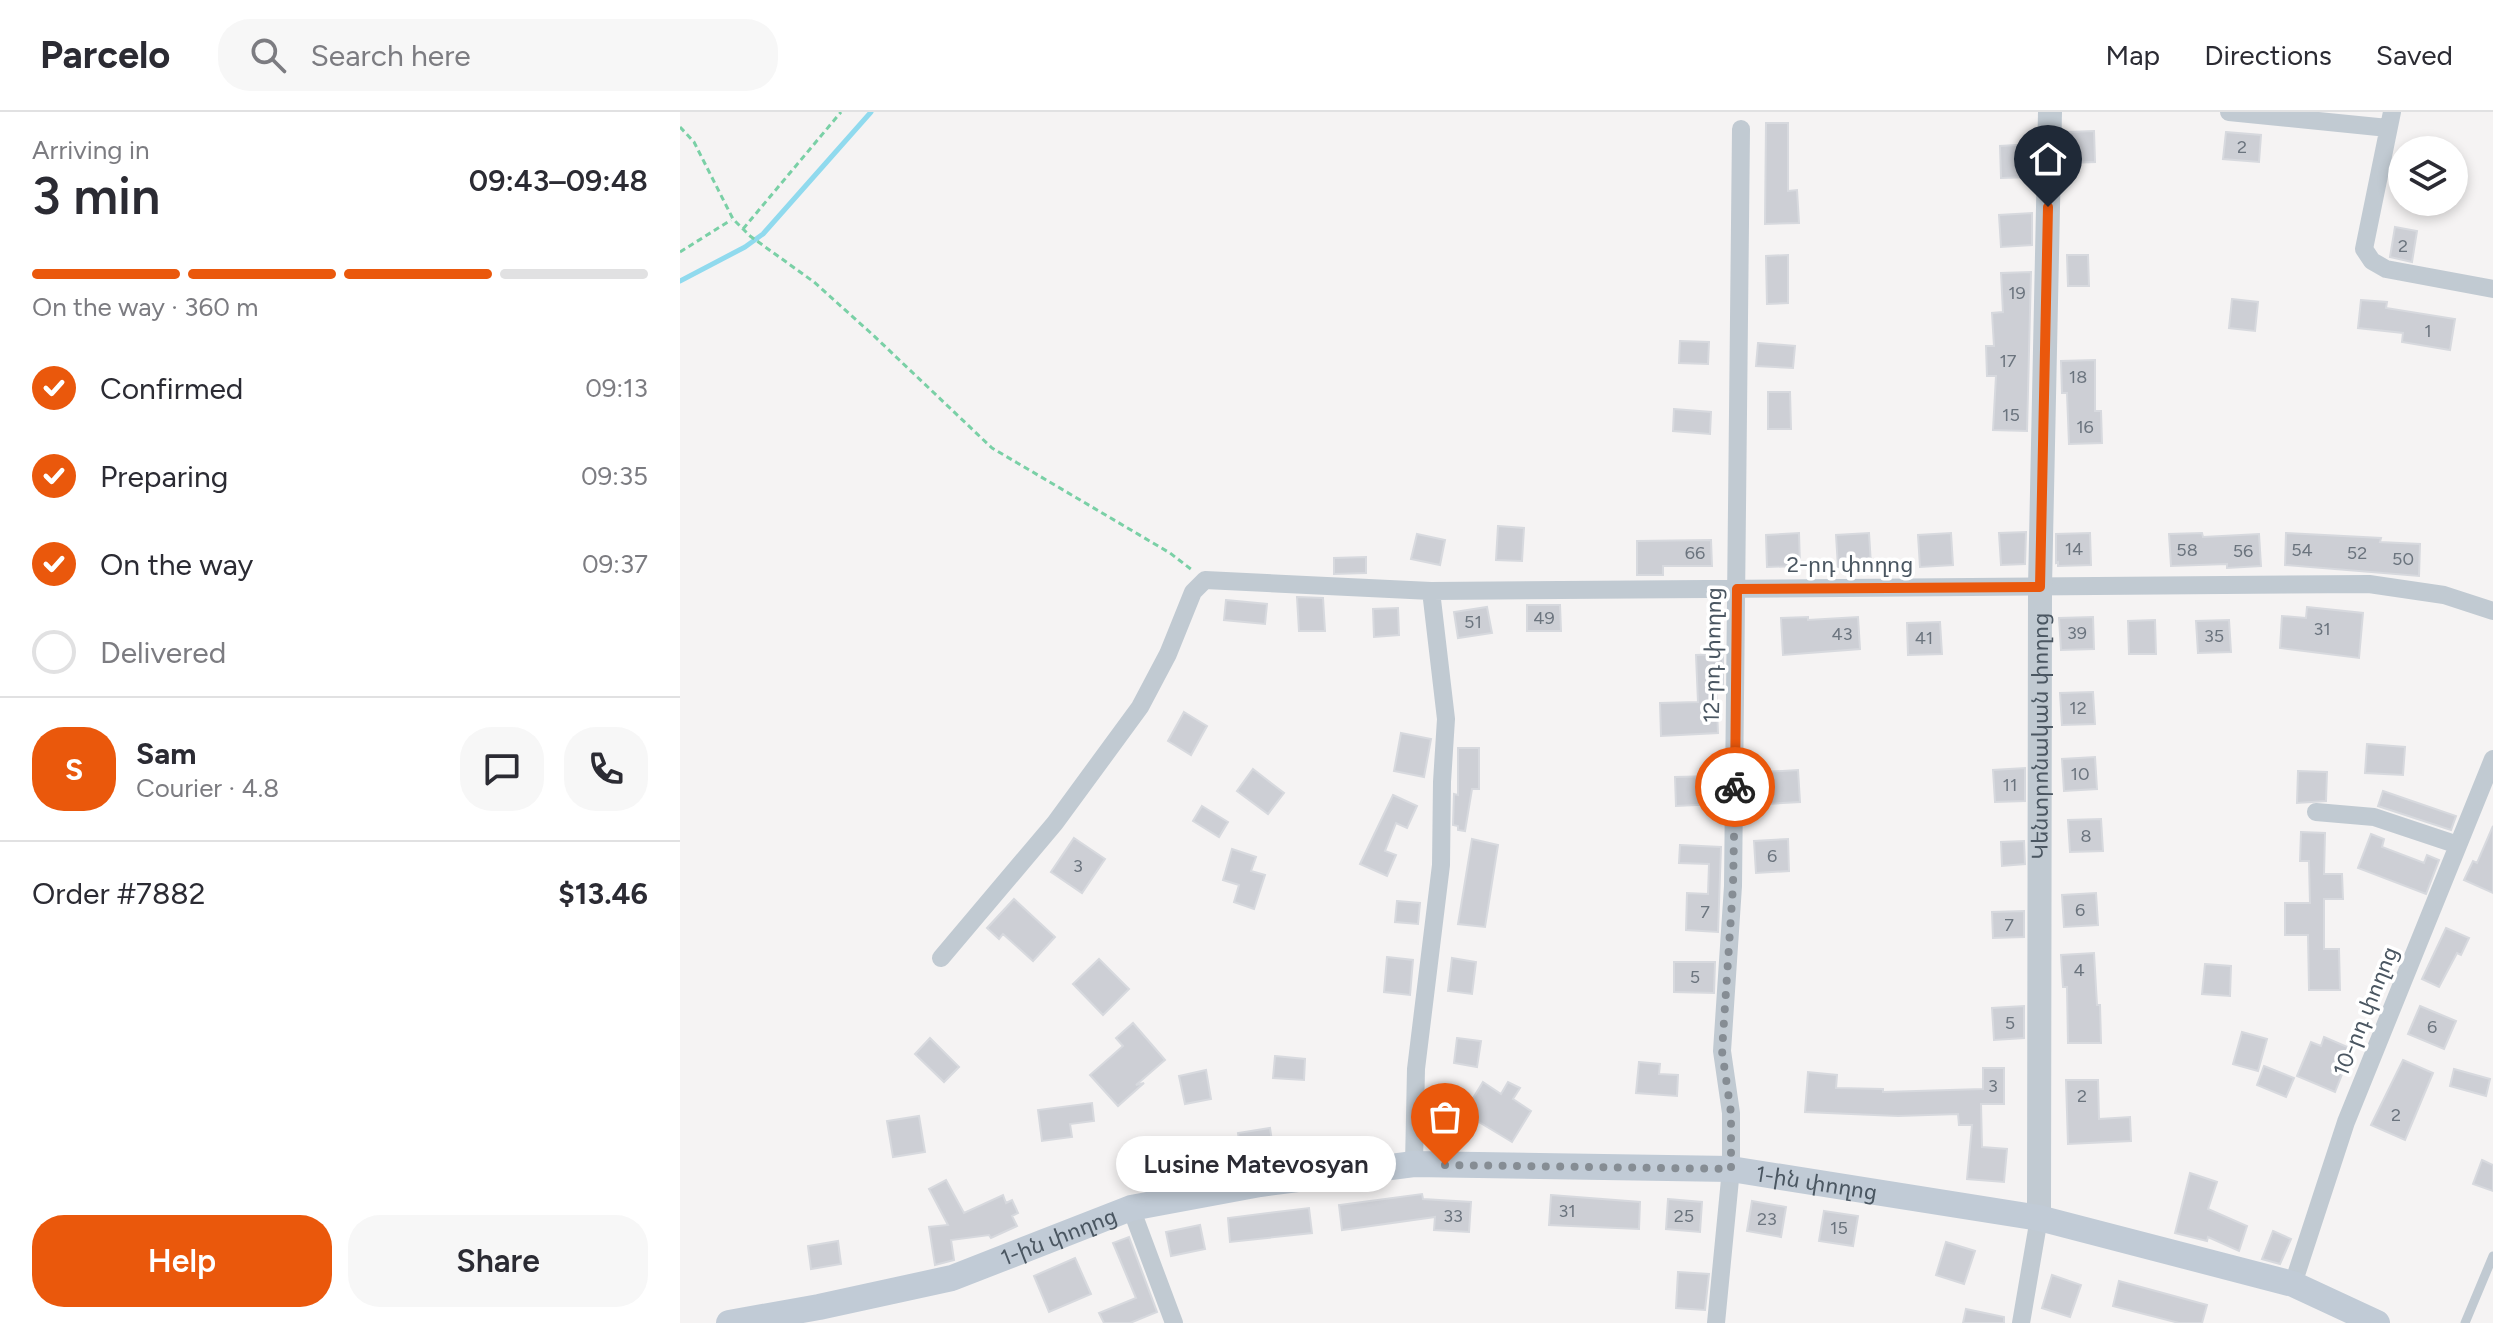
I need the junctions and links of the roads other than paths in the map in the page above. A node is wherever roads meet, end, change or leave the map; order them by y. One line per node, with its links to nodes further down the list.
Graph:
1 (2050, 112): 6 (street, Կենտրոնական փողոց)
2 (2229, 112): 3 (street)
3 (2390, 120): 5 (street)
4 (1741, 129): 7 (street, 12-րդ փողոց)
5 (2493, 289)
6 (2040, 587): 7 (street, 2-րդ փողոց); 9 (street, 2-րդ փողոց); 17 (street, Կենտրոնական փողոց)
7 (1737, 589): 8 (street, 2-րդ փողոց); 15 (street, 12-րդ փողոց)
8 (1431, 591): 13 (street, 2-րդ փողոց); 14 (street)
9 (2493, 611)
10 (2493, 759): 12 (street, 10-րդ փողոց)
11 (2316, 812): 12 (street)
12 (2458, 845): 19 (street, 10-րդ փողոց)
13 (941, 958)
14 (1414, 1164): 15 (main road, 1-ին փողոց); 16 (main road, 1-ին փողոց)
15 (1731, 1169): 17 (main road, 1-ին փողոց); 23 (street, 12-րդ փողոց)
16 (1131, 1208): 20 (main road, 1-ին փողոց); 22 (street)
17 (2039, 1218): 19 (main road, 1-ին փողոց); 24 (street)
18 (2493, 1256): 26 (lane)
19 (2293, 1284): 25 (main road, 1-ին փողոց)
20 (820, 1315): 21 (main road, 1-ին փողոց)
21 (729, 1323)
22 (1174, 1323)
23 (1716, 1323)
24 (2021, 1323)
25 (2377, 1323)
26 (2465, 1323)

